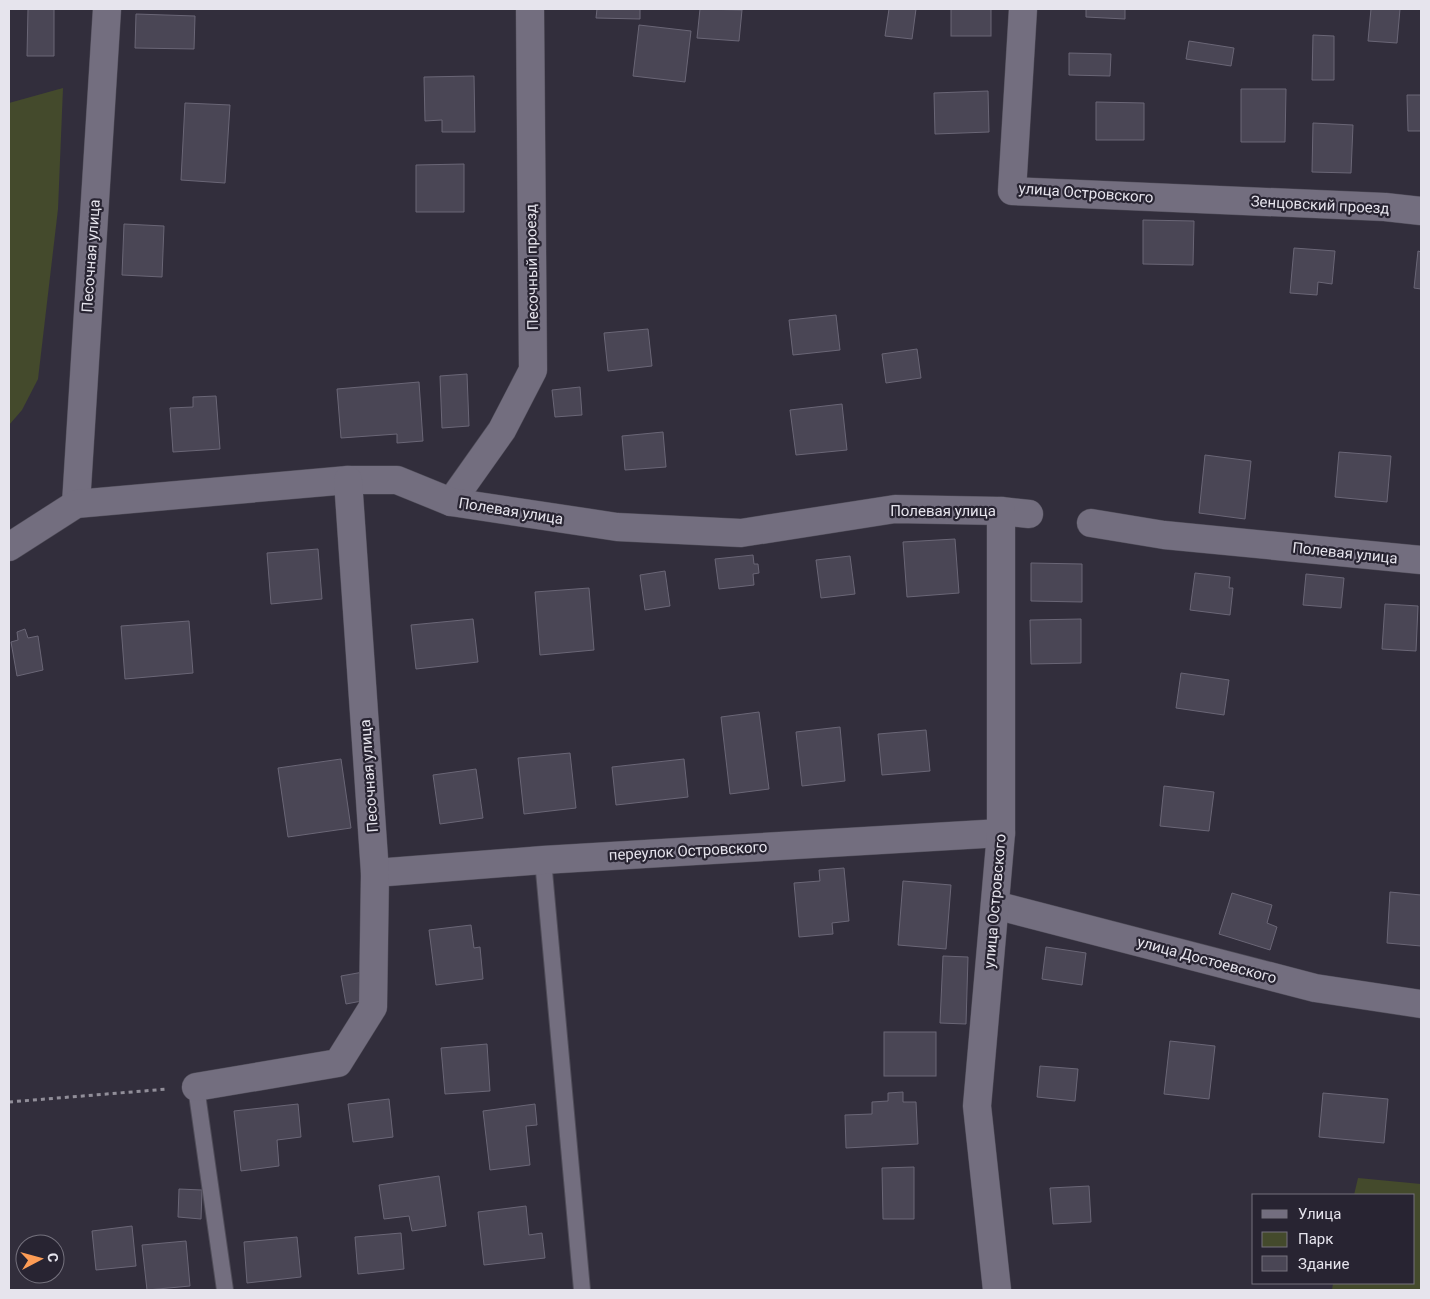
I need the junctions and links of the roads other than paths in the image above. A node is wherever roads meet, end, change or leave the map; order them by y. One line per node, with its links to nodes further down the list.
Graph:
1 (107, 9): 8 (street, Песочная улица)
2 (530, 9): 7 (street, Песочный проезд)
3 (1024, 9): 4 (street, улица Островского)
4 (1219, 200): 5 (street, Зенцовский проезд)
5 (1421, 211)
6 (348, 480): 7 (street, Полевая улица); 8 (street, Полевая улица); 16 (street, Песочная улица)
7 (450, 502): 9 (street, Полевая улица)
8 (76, 504): 12 (street, Полевая улица)
9 (1001, 511): 10 (street, Полевая улица); 14 (street, улица Островского)
10 (1029, 514)
11 (1091, 523): 13 (street, Полевая улица)
12 (9, 547)
13 (1421, 560)
14 (1001, 833): 15 (street, переулок Островского); 17 (street, улица Островского)
15 (543, 860): 16 (street, переулок Островского); 21 (lane)
16 (375, 873): 19 (street, Песочная улица)
17 (995, 905): 18 (street, улица Достоевского); 22 (street, улица Островского)
18 (1421, 1004)
19 (196, 1087): 20 (lane)
20 (225, 1290)
21 (582, 1290)
22 (997, 1290)

